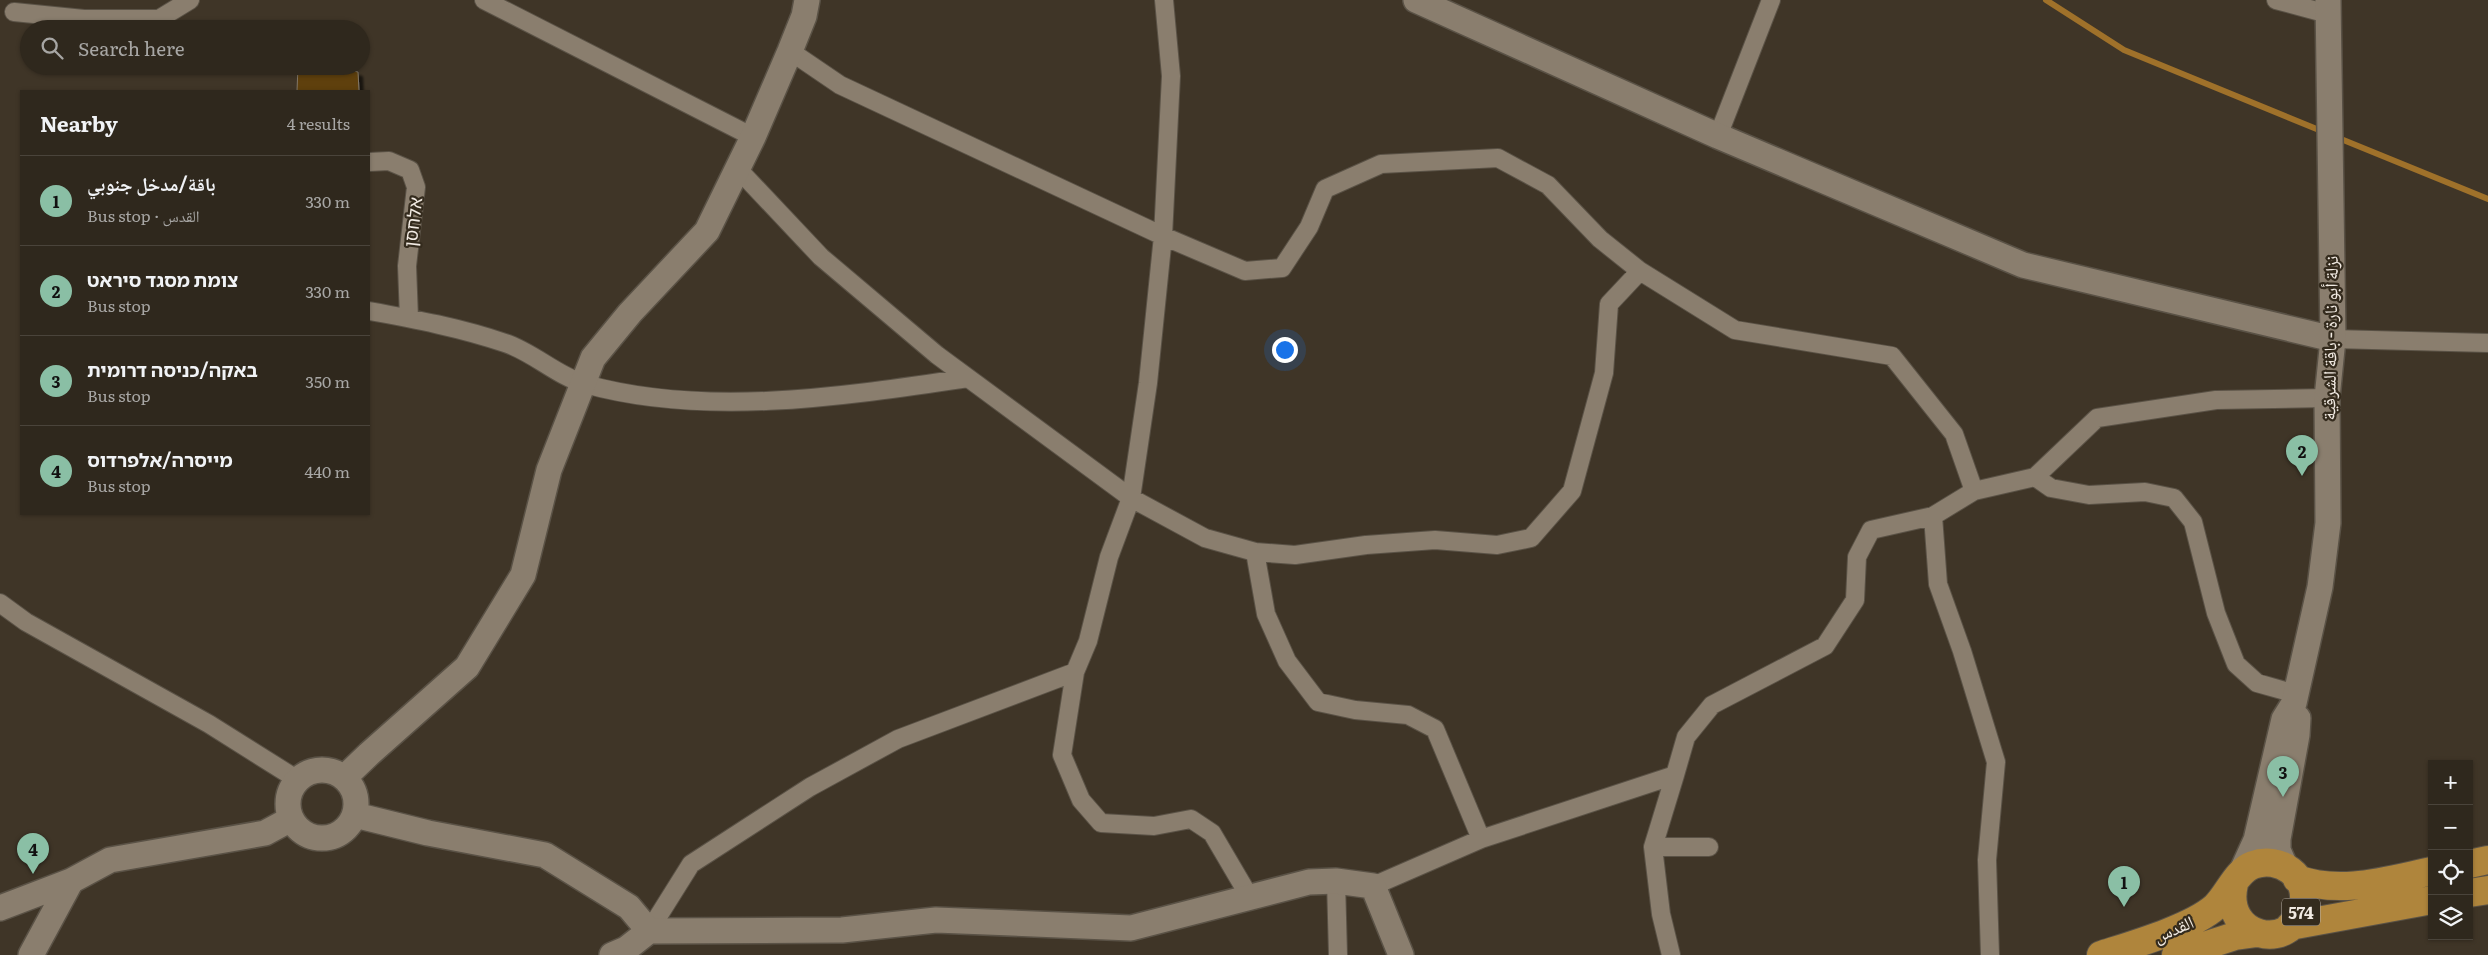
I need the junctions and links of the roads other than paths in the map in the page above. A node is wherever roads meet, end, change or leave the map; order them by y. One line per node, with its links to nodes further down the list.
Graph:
1 (190, 0): 9 (street)
2 (484, 0): 12 (street)
3 (807, 0): 10 (street)
4 (1164, 0): 15 (street)
5 (1416, 0): 11 (street)
6 (1772, 0): 11 (street)
7 (2276, 0): 8 (street)
8 (2328, 7): 19 (street, نزلة أبو نارة - باقة الشرقية)
9 (14, 12)
10 (790, 51): 12 (street); 15 (street)
11 (1718, 136): 19 (street)
12 (753, 137): 14 (street)
13 (370, 162): 18 (street, אלחסן)
14 (738, 169): 21 (street); 22 (street)
15 (1163, 236): 16 (street); 26 (street)
16 (1640, 271): 25 (street); 28 (street)
17 (370, 311): 18 (street)
18 (409, 318): 22 (street)
19 (2333, 339): 20 (street); 23 (street, نزلة أبو نارة - باقة الشرقية)
20 (2488, 343)
21 (968, 378): 22 (street); 26 (street)
22 (584, 384): 33 (street)
23 (2327, 398): 24 (street); 31 (street, نزلة أبو نارة - باقة الشرقية)
24 (2035, 477): 25 (street); 31 (street)
25 (1974, 491): 27 (street)
26 (1131, 498): 28 (street); 30 (street)
27 (1933, 516): 32 (street); 61 (street)
28 (1255, 552): 37 (street)
29 (0, 604): 34 (street)
30 (1075, 672): 50 (street); 54 (street)
31 (2295, 699): 42 (street, نزلة أبو نارة - باقة الشرقية); 44 (street, نزلة أبو نارة - باقة الشرقية)
32 (1675, 775): 37 (street); 38 (street)
33 (344, 778): 34 (street); 35 (street)
34 (298, 780): 36 (street)
35 (355, 815): 36 (street); 54 (street)
36 (291, 820): 45 (street)
37 (1481, 838): 47 (street)
38 (1653, 846): 39 (street); 60 (street)
39 (1709, 847)
40 (2488, 860): 41 (main road)
41 (2473, 863)
42 (2291, 872): 43 (main road, 574); 44 (main road, 574); 53 (main road, 574)
43 (2428, 872)
44 (2237, 879): 55 (main road); 62 (main road, القدس / 574)
45 (71, 881): 52 (street); 56 (street)
46 (1336, 881): 47 (street); 50 (street); 58 (street)
47 (1373, 886): 59 (street)
48 (2488, 890): 49 (main road)
49 (2473, 892)
50 (1249, 896): 54 (street)
51 (2428, 901): 53 (main road, 574)
52 (0, 908)
53 (2290, 926): 55 (main road, 574)
54 (649, 931): 57 (street)
55 (2257, 933): 63 (main road, القدس / 574)
56 (31, 955)
57 (612, 955)
58 (1338, 955)
59 (1402, 955)
60 (1671, 955)
61 (1990, 955)
62 (2100, 955)
63 (2176, 955)

